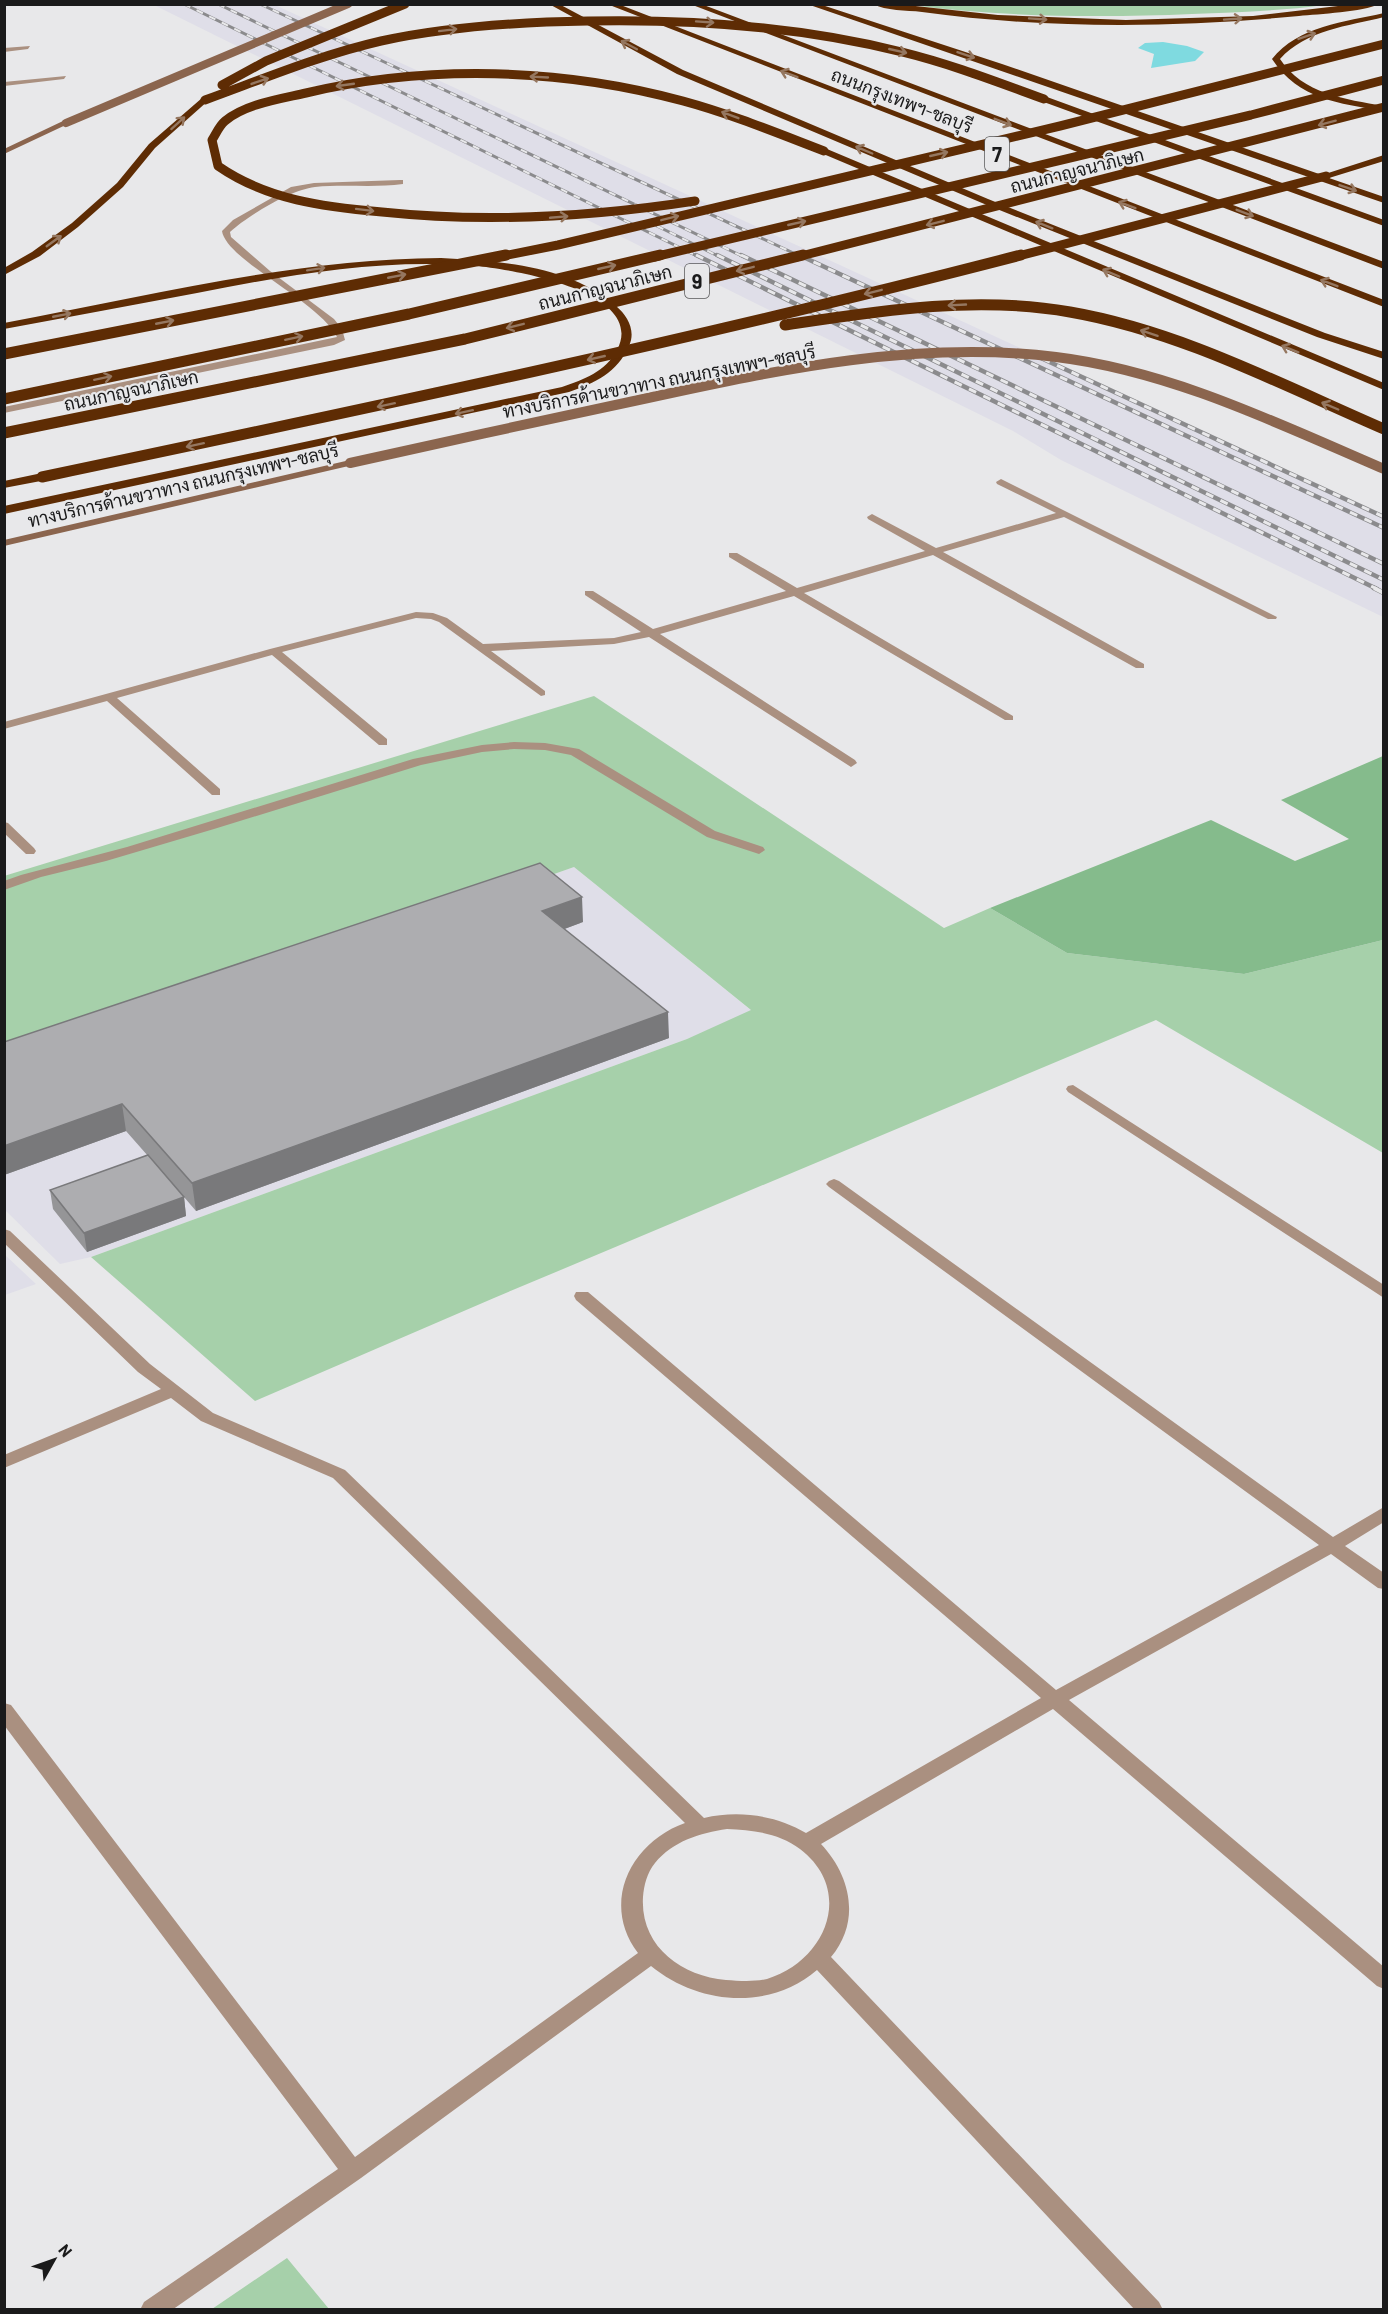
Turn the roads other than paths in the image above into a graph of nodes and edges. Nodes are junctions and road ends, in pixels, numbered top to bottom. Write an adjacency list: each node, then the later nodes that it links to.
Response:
1 (348, 4): 18 (main road, bridge)
2 (405, 4): 16 (highway, bridge)
3 (552, 4): 31 (highway, one-way to 3)
4 (610, 4): 27 (highway, ถนนกรุงเทพฯ-ชลบุรี / 7, one-way to 4)
5 (693, 4): 24 (highway, ถนนกรุงเทพฯ-ชลบุรี / 7, one-way to 24)
6 (810, 4): 22 (highway, one-way to 22)
7 (876, 4): 8 (highway, one-way to 8)
8 (1376, 4)
9 (1383, 15): 17 (highway, one-way to 9)
10 (1383, 44): 20 (highway, one-way to 10, bridge)
11 (28, 47): 12 (street)
12 (4, 50)
13 (64, 77): 15 (street)
14 (1383, 80): 33 (highway, ถนนกาญจนาภิเษก / 9, one-way to 14, bridge)
15 (4, 84)
16 (205, 100): 23 (highway, one-way to 23, bridge); 25 (highway, one-way to 16)
17 (1383, 108): 36 (highway, ถนนกาญจนาภิเษก / 9, one-way to 36, bridge)
18 (4, 152)
19 (1383, 160): 29 (highway, one-way to 29, bridge)
20 (841, 176): 30 (highway, one-way to 20, bridge); 32 (highway, one-way to 20, bridge)
21 (400, 182): 26 (street)
22 (1383, 200)
23 (1383, 223)
24 (1383, 266)
25 (4, 272)
26 (271, 276): 28 (highway, one-way to 26); 34 (street); 40 (highway, one-way to 40)
27 (1383, 304)
28 (4, 326)
29 (653, 345): 35 (highway, one-way to 29, bridge); 39 (highway, one-way to 39, bridge)
30 (4, 354)
31 (1383, 356)
32 (1383, 387)
33 (4, 399)
34 (4, 410)
35 (1383, 429)
36 (4, 433)
37 (1383, 469): 43 (main road, ทางบริการด้านขวาทาง ถนนกรุงเทพฯ-ชลบุรี, bridge)
38 (1001, 482): 41 (street)
39 (4, 485)
40 (4, 510)
41 (1065, 513): 44 (street); 48 (street)
42 (872, 518): 44 (street)
43 (4, 543)
44 (933, 551): 46 (street); 52 (street)
45 (733, 555): 46 (street)
46 (797, 591): 49 (street); 55 (street)
47 (589, 593): 49 (street)
48 (1272, 617)
49 (652, 633): 50 (street); 58 (street)
50 (480, 648): 51 (street); 53 (street)
51 (274, 651): 54 (street); 57 (street)
52 (1140, 666)
53 (541, 693)
54 (109, 697): 56 (street); 59 (street)
55 (1009, 718)
56 (4, 726)
57 (383, 742)
58 (851, 763)
59 (216, 792)
60 (4, 826): 62 (street)
61 (759, 850): 63 (street)
62 (30, 851)
63 (4, 885)
64 (1073, 1089): 67 (street)
65 (834, 1184): 72 (street)
66 (4, 1234): 69 (street)
67 (1383, 1293)
68 (582, 1296): 74 (street)
69 (172, 1391): 70 (street); 76 (street)
70 (4, 1462)
71 (1383, 1513): 72 (street)
72 (1333, 1545): 73 (street); 74 (street)
73 (1383, 1583)
74 (1055, 1700): 77 (street); 80 (street)
75 (4, 1710): 81 (street)
76 (699, 1825): 77 (street); 78 (street)
77 (806, 1843): 79 (street)
78 (651, 1955): 79 (street); 81 (street)
79 (819, 1958): 83 (street)
80 (1383, 1980)
81 (353, 2171): 82 (street)
82 (152, 2310)
83 (1151, 2310)

